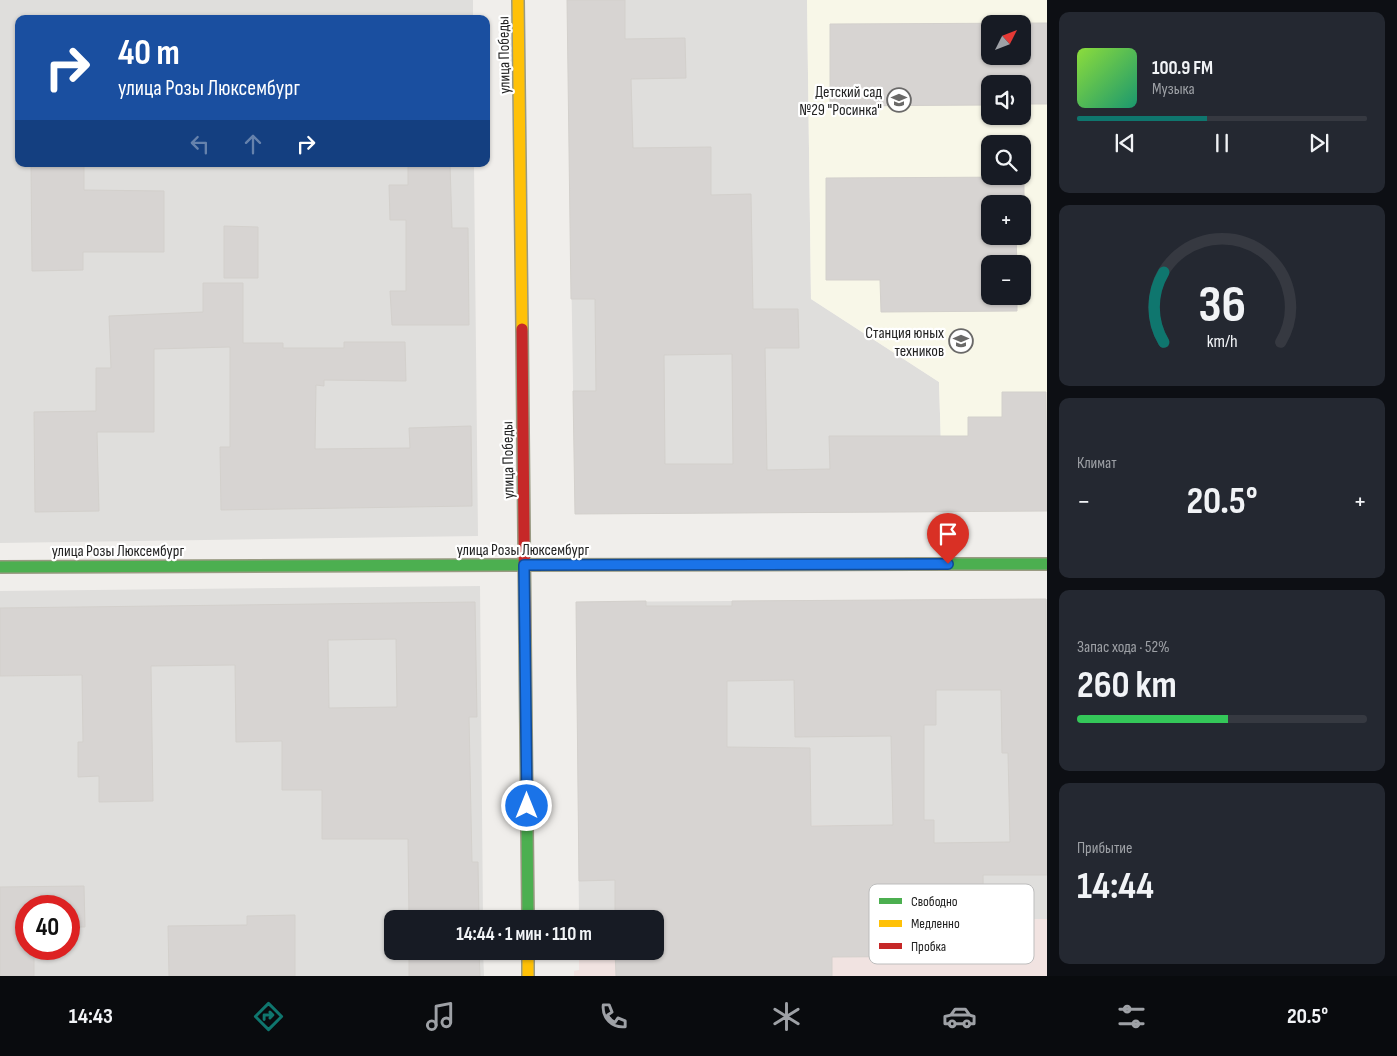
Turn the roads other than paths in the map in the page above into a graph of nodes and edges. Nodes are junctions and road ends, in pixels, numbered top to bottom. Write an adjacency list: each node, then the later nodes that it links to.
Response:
1 (518, 0): 3 (street, улица Победы)
2 (1047, 564): 3 (street, улица Розы Люксембург)
3 (524, 565): 4 (street, улица Розы Люксембург); 5 (street, улица Победы)
4 (0, 566)
5 (528, 910)
6 (528, 960): 7 (street)
7 (528, 976)

